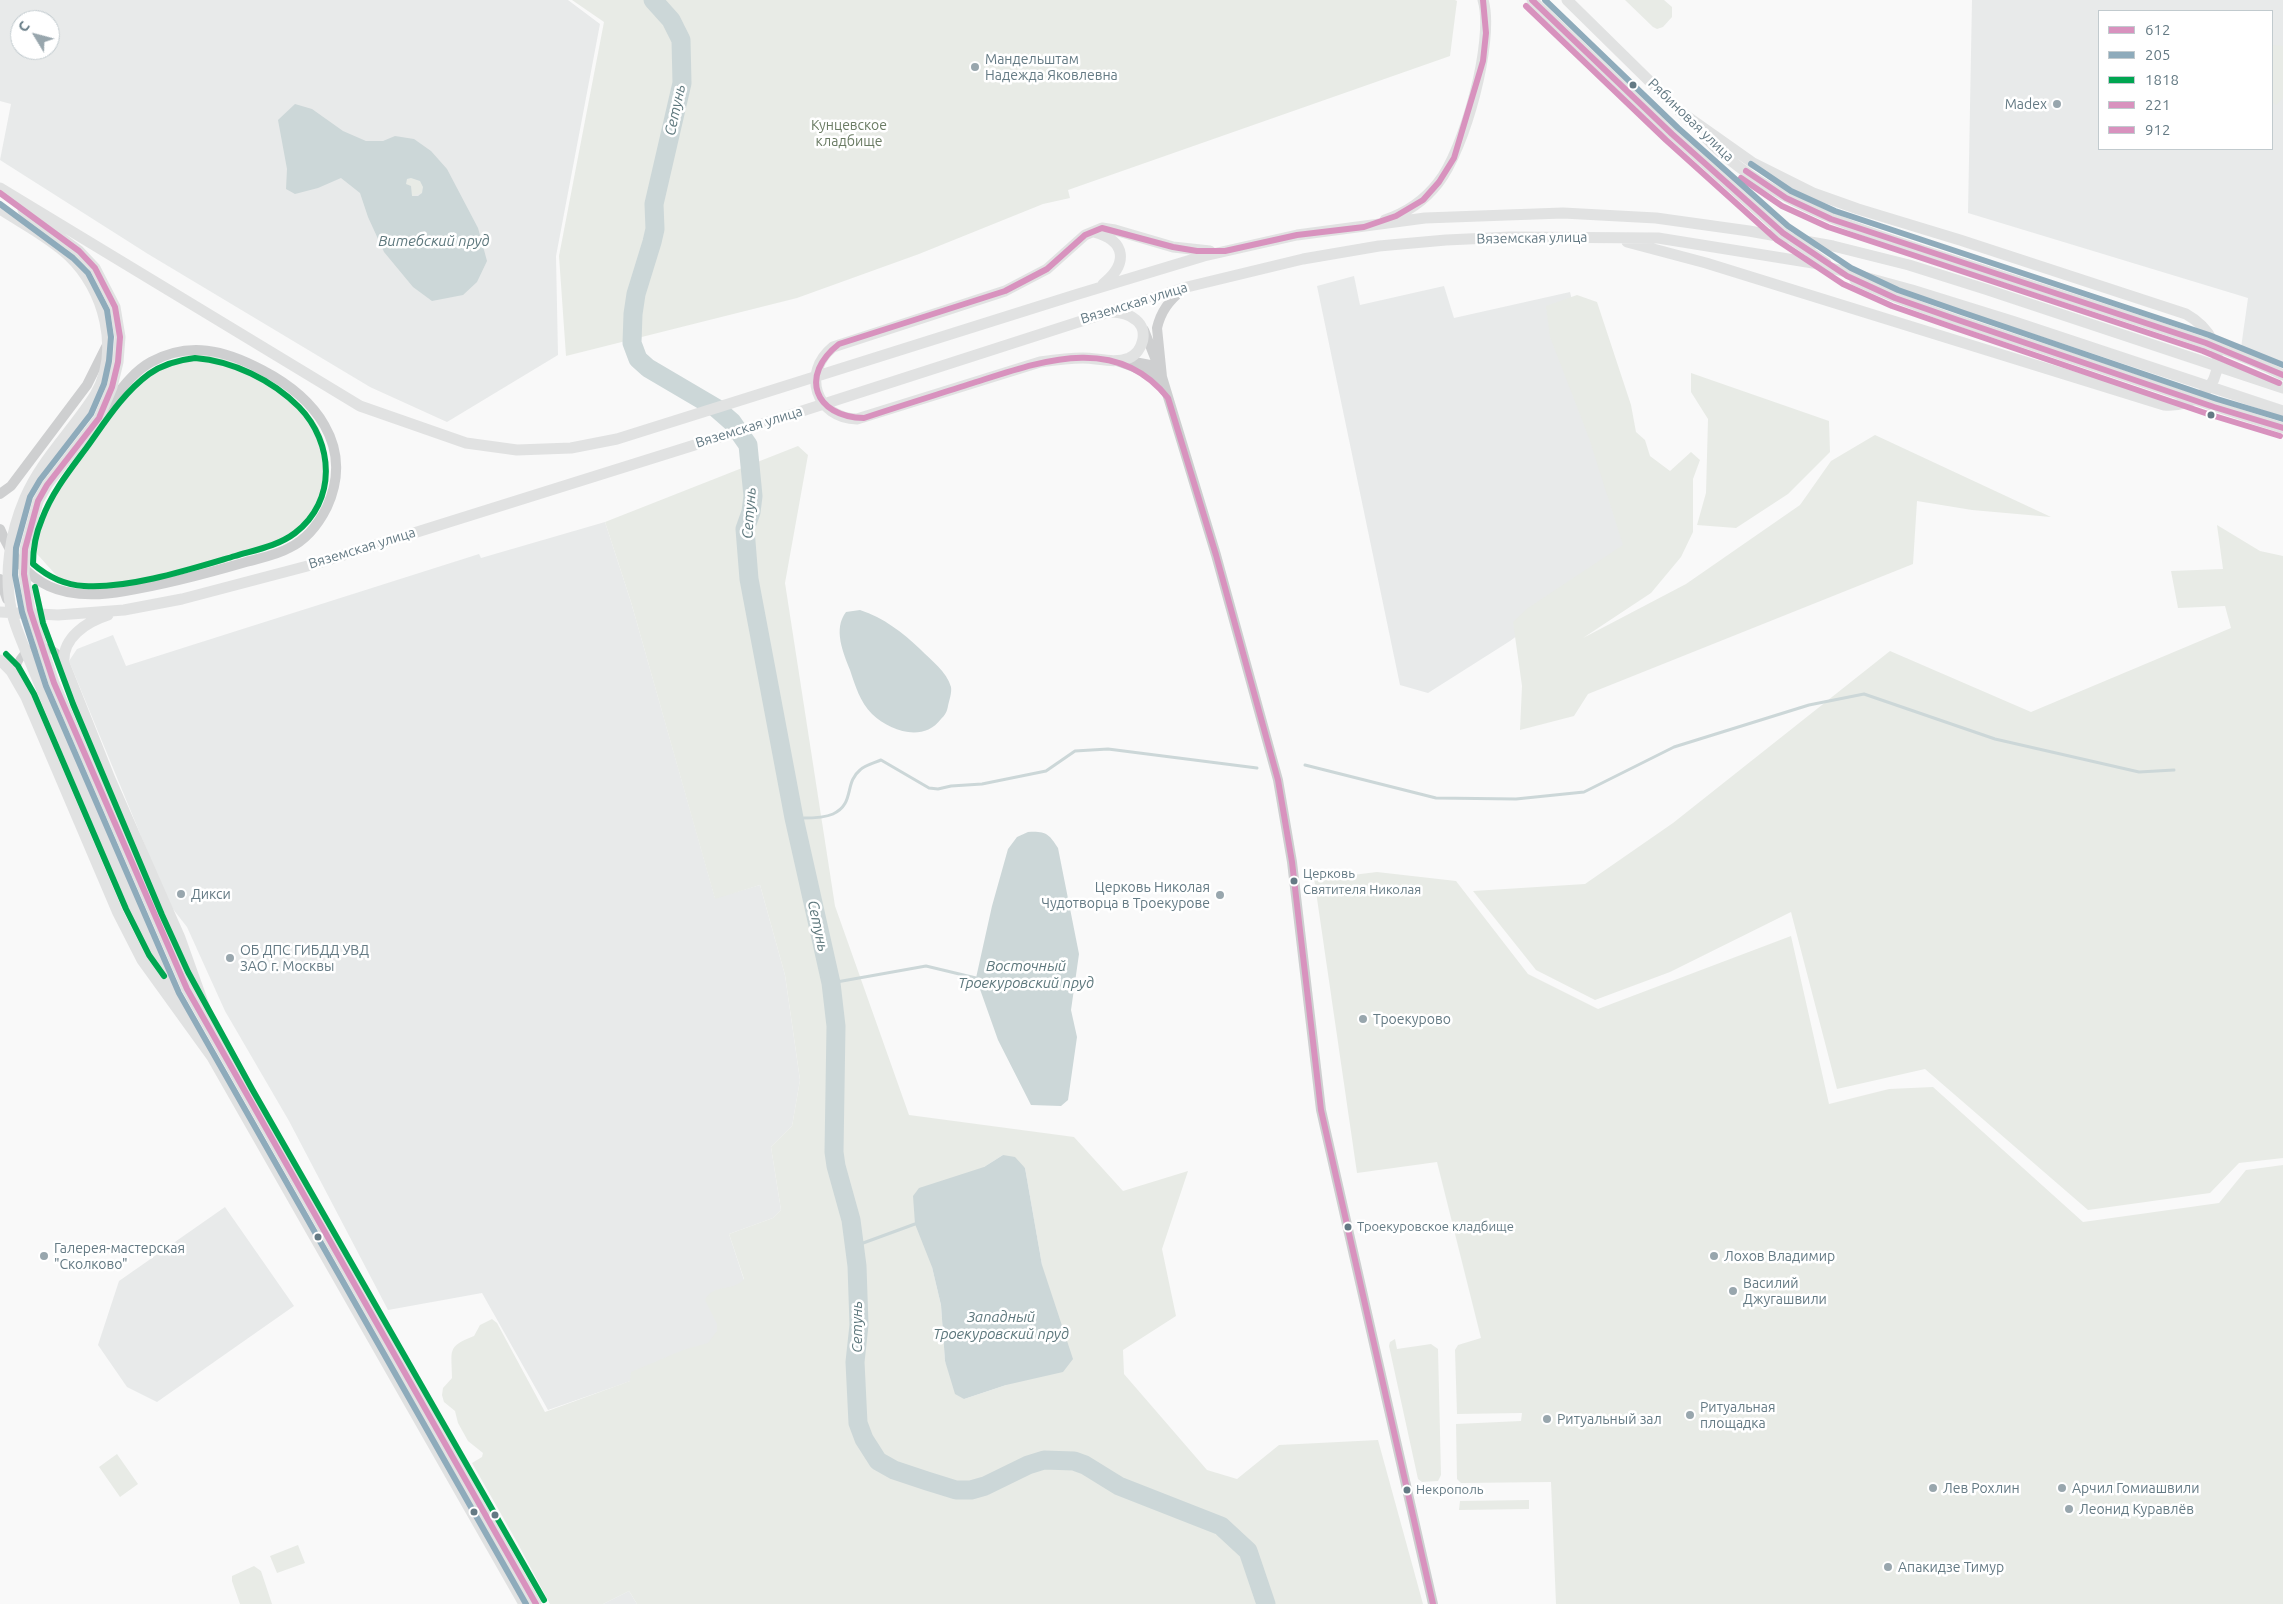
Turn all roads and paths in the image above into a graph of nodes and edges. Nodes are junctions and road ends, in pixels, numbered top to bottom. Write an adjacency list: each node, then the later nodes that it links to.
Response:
1 (1483, 0): 8 (main road)
2 (1532, 0): 27 (main road, Рябиновая улица)
3 (1567, 0): 4 (main road, Рябиновая улица)
4 (1685, 115): 10 (main road); 21 (main road, Рябиновая улица)
5 (0, 188): 13 (main road, Вяземская улица)
6 (0, 193): 26 (main road)
7 (0, 209): 18 (main road)
8 (1364, 228): 11 (main road, Вяземская улица); 23 (main road, Вяземская улица)
9 (1092, 231): 11 (main road); 13 (main road); 20 (main road)
10 (1604, 237): 12 (main road, Вяземская улица); 25 (main road, Вяземская улица)
11 (1225, 252): 13 (main road, Вяземская улица)
12 (1187, 287): 14 (main road, Вяземская улица); 15 (street)
13 (1096, 288)
14 (1104, 312): 16 (main road); 31 (main road, Вяземская улица)
15 (1159, 320): 17 (street); 22 (street)
16 (1141, 325): 17 (street); 19 (main road)
17 (1149, 341): 19 (street); 22 (street)
18 (108, 344): 28 (street); 32 (main road)
19 (1134, 355): 20 (main road)
20 (1120, 361): 22 (street); 24 (street)
21 (2283, 375)
22 (1162, 377): 24 (street)
23 (2283, 388)
24 (1168, 398): 40 (street)
25 (2283, 411)
26 (99, 418): 29 (street); 37 (main road)
27 (2283, 428)
28 (0, 494)
29 (0, 529)
30 (0, 578): 32 (street)
31 (124, 610): 32 (main road, Вяземская улица); 34 (main road)
32 (6, 612): 36 (main road)
33 (0, 660): 35 (main road)
34 (64, 663): 35 (street); 37 (main road)
35 (14, 676): 36 (main road)
36 (204, 1043): 38 (main road)
37 (227, 1062): 39 (main road)
38 (524, 1604)
39 (536, 1604)
40 (1433, 1604)

